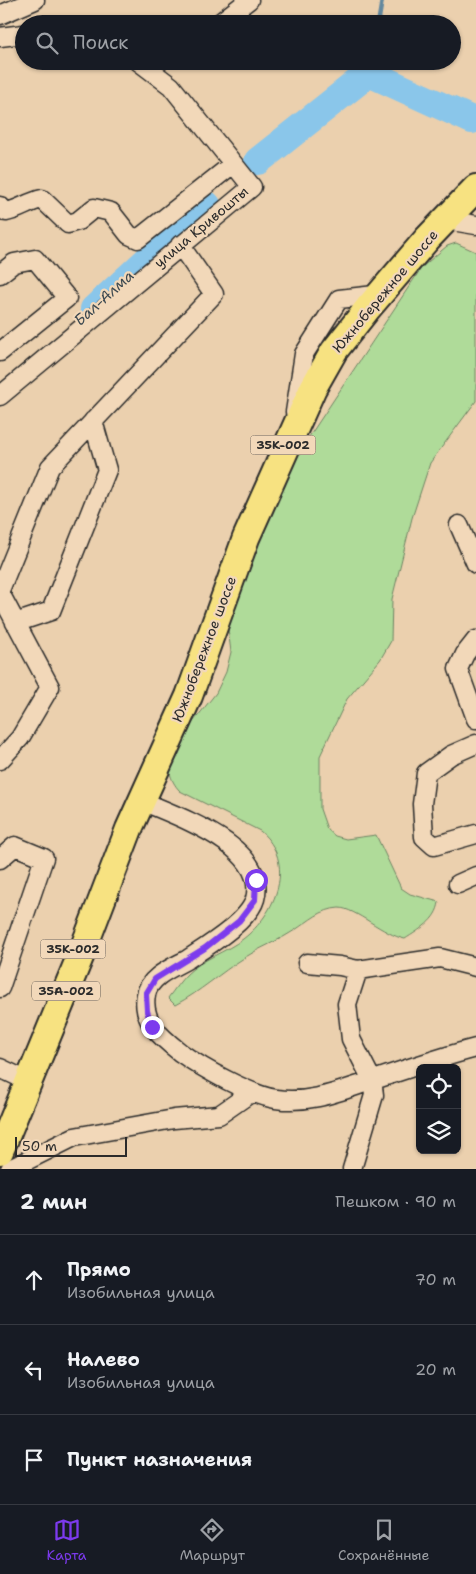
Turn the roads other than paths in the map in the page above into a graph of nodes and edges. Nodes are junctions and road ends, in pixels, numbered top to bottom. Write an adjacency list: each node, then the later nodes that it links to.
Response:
1 (35, 0): 3 (street)
2 (249, 0): 4 (street)
3 (0, 15)
4 (230, 15)
5 (15, 35): 6 (street)
6 (0, 37)
7 (150, 70): 8 (street, улица Кривошты)
8 (233, 164): 11 (street); 14 (street, улица Кривошты)
9 (476, 183): 26 (highway, Южнобережное шоссе / 35К-002)
10 (476, 188): 12 (highway, Южнобережное шоссе / 35К-002)
11 (0, 206)
12 (446, 220): 13 (street); 26 (highway, Южнобережное шоссе / 35К-002)
13 (476, 225)
14 (180, 245): 17 (street, улица Кривошты); 18 (street)
15 (0, 274): 16 (street)
16 (0, 352)
17 (0, 396)
18 (93, 421): 21 (street); 22 (street)
19 (459, 525): 20 (street)
20 (476, 564)
21 (0, 592): 22 (street)
22 (15, 623): 27 (street)
23 (476, 640): 24 (street)
24 (476, 719)
25 (476, 744): 30 (street)
26 (164, 745): 28 (highway, Южнобережное шоссе); 29 (highway, Южнобережное шоссе)
27 (0, 760)
28 (153, 806): 29 (highway, Южнобережное шоссе); 41 (street)
29 (128, 826): 39 (highway, Южнобережное шоссе / 35К-002); 43 (highway, Южнобережное шоссе / 35А-002)
30 (476, 834)
31 (0, 859): 37 (street)
32 (476, 876): 33 (street)
33 (458, 884)
34 (307, 963): 36 (street)
35 (476, 967): 36 (street)
36 (358, 970): 40 (street)
37 (0, 988)
38 (476, 1048): 40 (street)
39 (8, 1072): 42 (highway, Южнобережное шоссе / 35К-002)
40 (372, 1080): 41 (street); 45 (street)
41 (252, 1092): 44 (street)
42 (0, 1119)
43 (0, 1151)
44 (10, 1169)
45 (352, 1169)

